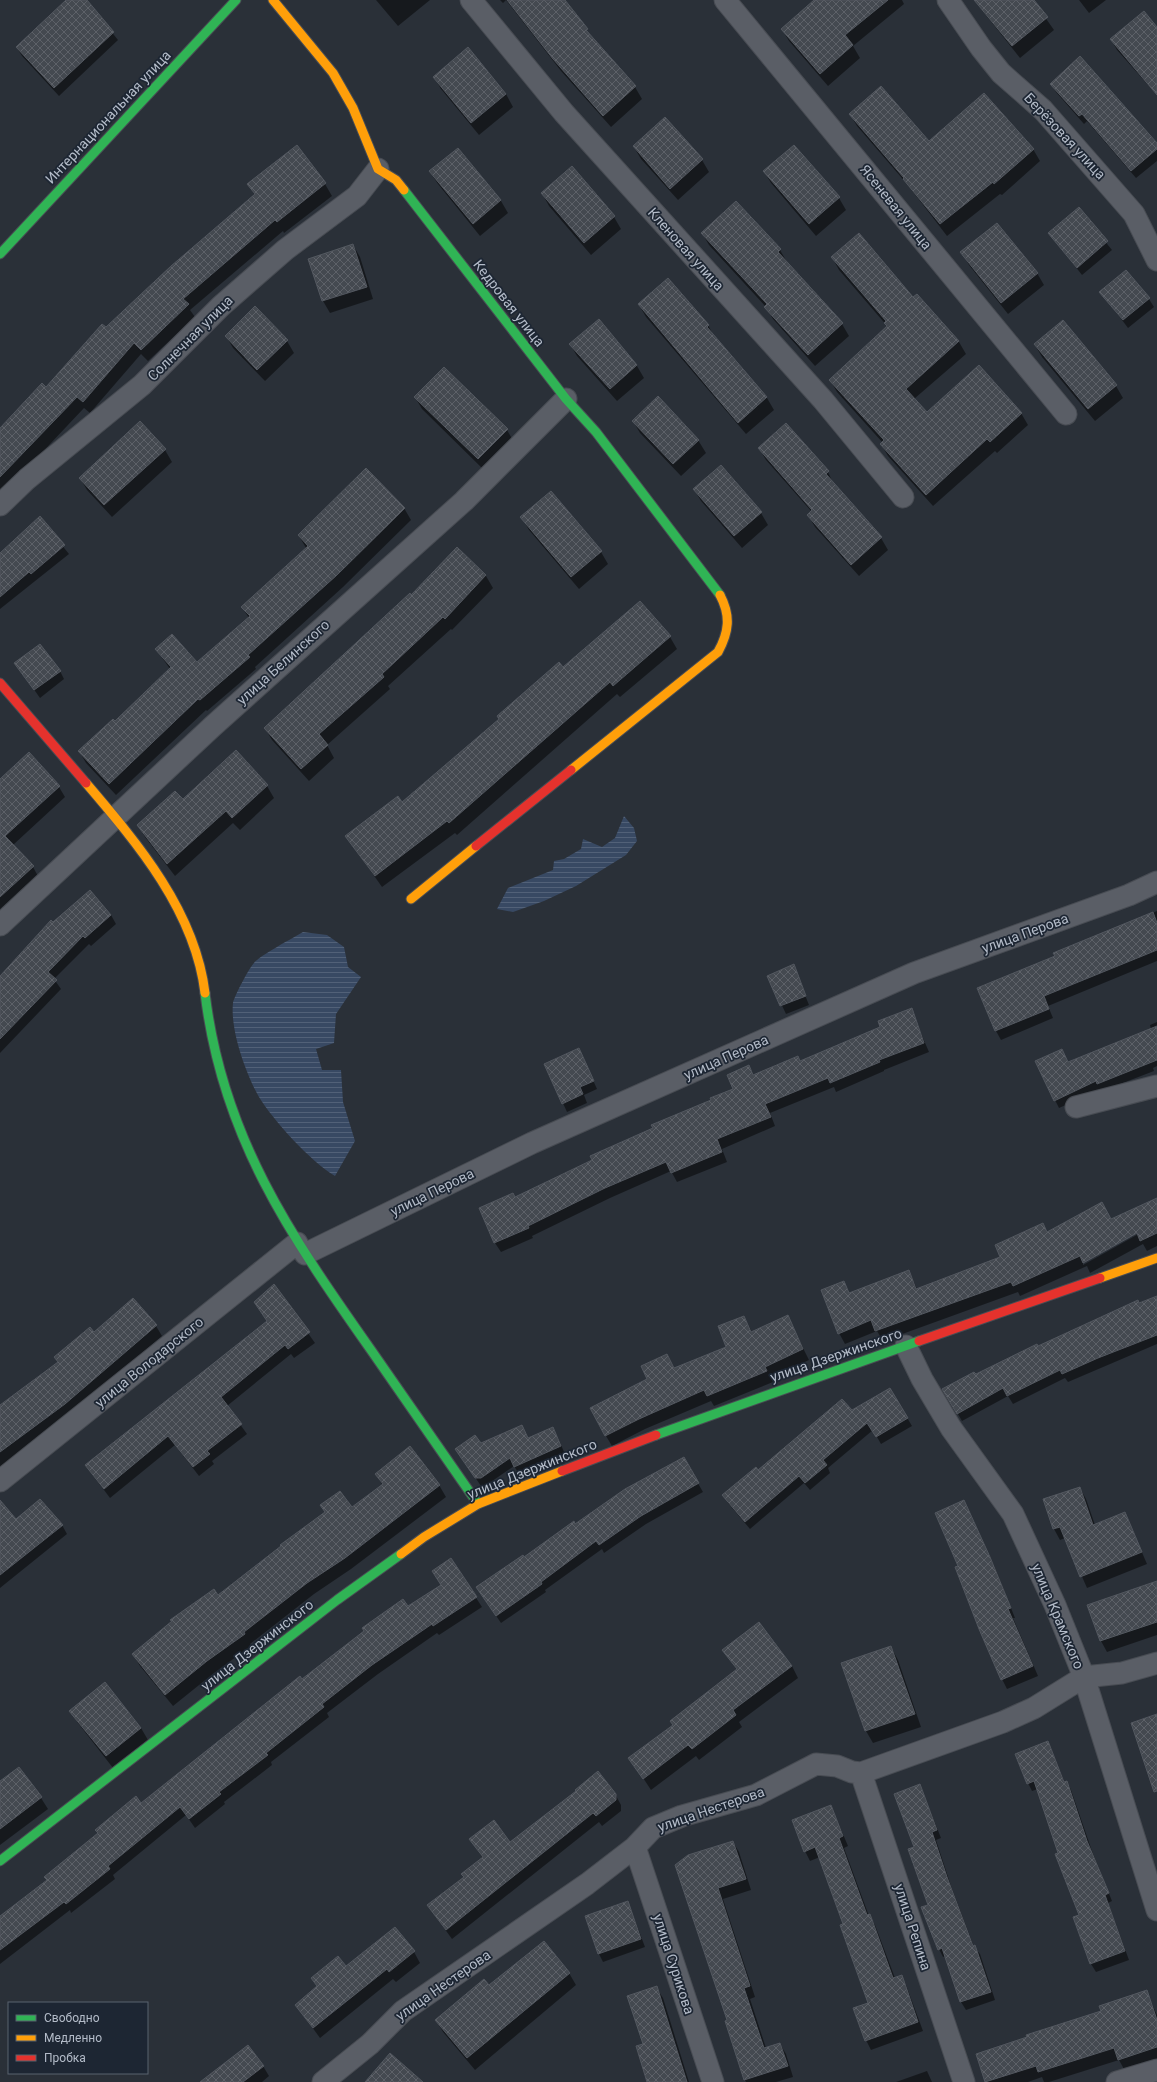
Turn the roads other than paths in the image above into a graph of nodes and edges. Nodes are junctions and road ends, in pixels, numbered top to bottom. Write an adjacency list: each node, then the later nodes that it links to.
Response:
1 (236, 0): 7 (street, Интернациональная улица)
2 (273, 0): 6 (street)
3 (471, 0): 11 (street, Кленовая улица)
4 (725, 0): 10 (street, Ясеневая улица)
5 (948, 0): 8 (street, Берёзовая улица)
6 (378, 169): 9 (street, Кедровая улица); 12 (street, Солнечная улица)
7 (0, 254)
8 (1157, 260)
9 (566, 399): 14 (street, улица Белинского); 16 (street, Кедровая улица)
10 (1066, 414)
11 (903, 497)
12 (0, 505)
13 (0, 683): 14 (street)
14 (114, 817): 17 (street, улица Белинского); 20 (street)
15 (1157, 882): 20 (street, улица Перова)
16 (411, 899)
17 (0, 925)
18 (1157, 1086): 19 (street)
19 (1076, 1108)
20 (301, 1248): 23 (street, улица Володарского); 24 (street)
21 (1157, 1258): 22 (street, улица Дзержинского)
22 (906, 1346): 24 (street, улица Дзержинского); 26 (street, улица Крамского)
23 (0, 1481)
24 (478, 1504): 29 (street, улица Дзержинского)
25 (1157, 1663): 26 (street)
26 (1084, 1677): 27 (street); 30 (street, улица Крамского)
27 (861, 1773): 28 (street, улица Нестерова); 34 (street, улица Репина)
28 (635, 1847): 32 (street, улица Нестерова); 33 (street, улица Сурикова)
29 (0, 1860)
30 (1157, 1910)
31 (1157, 2070): 35 (street)
32 (323, 2082)
33 (713, 2082)
34 (964, 2082)
35 (1117, 2082)

